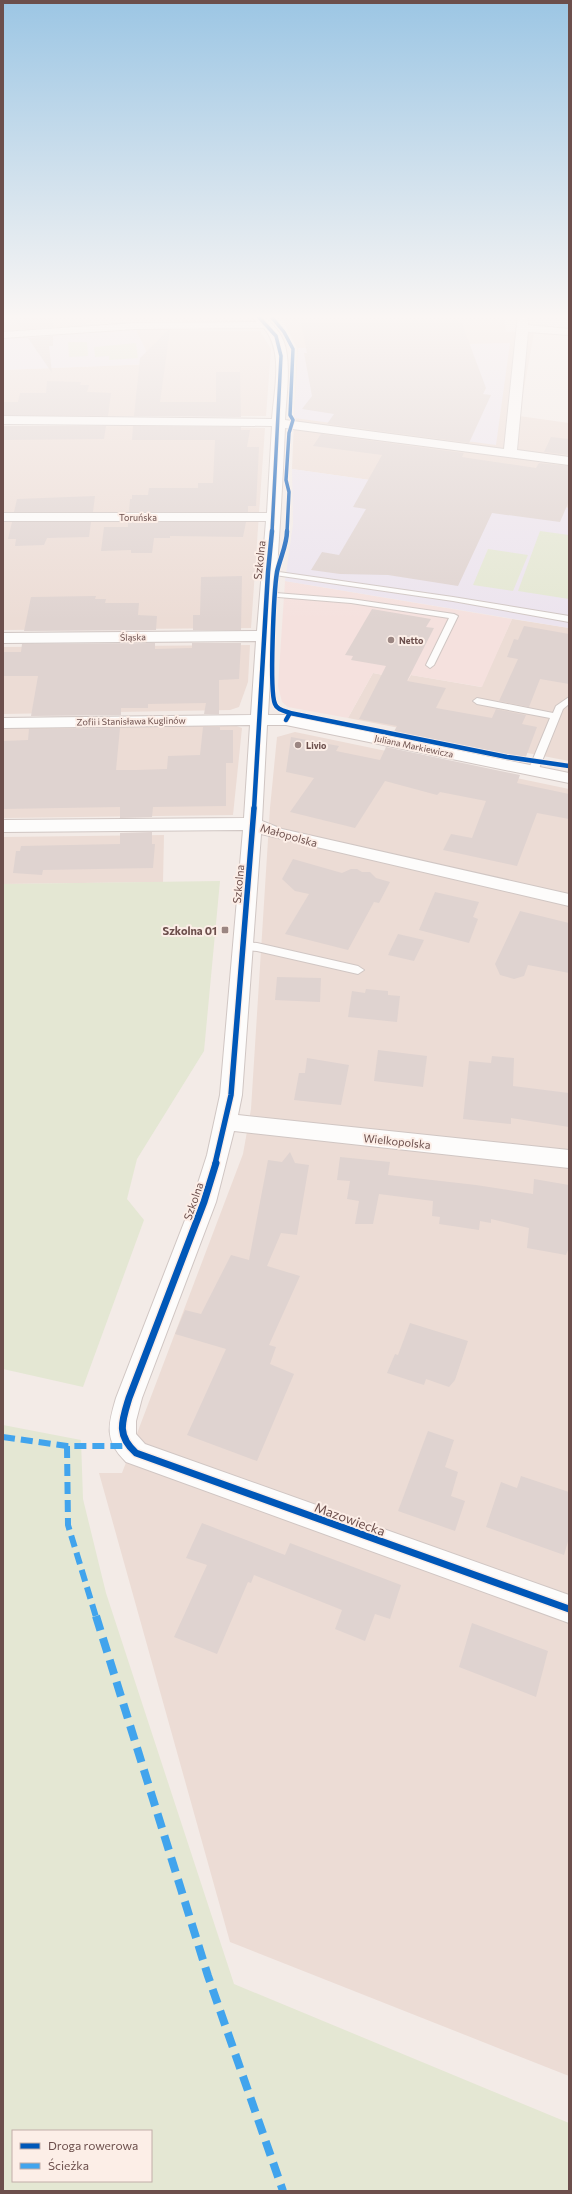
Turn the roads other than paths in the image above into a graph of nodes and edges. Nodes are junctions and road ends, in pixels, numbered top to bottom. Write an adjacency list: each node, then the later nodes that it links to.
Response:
1 (277, 416): 4 (street, Szkolna)
2 (514, 416): 5 (street)
3 (3, 420): 4 (street)
4 (277, 423): 5 (street); 8 (street, Szkolna)
5 (510, 453): 6 (street)
6 (569, 461)
7 (3, 517): 8 (street, Toruńska)
8 (274, 517): 9 (street, Szkolna)
9 (268, 572): 10 (street, Szkolna); 11 (lane)
10 (266, 594): 12 (street, Szkolna); 14 (lane)
11 (569, 619)
12 (264, 636): 13 (street, Śląska); 18 (street, Szkolna)
13 (3, 638)
14 (430, 665)
15 (569, 700): 17 (lane)
16 (477, 701): 17 (lane)
17 (556, 716): 20 (lane)
18 (259, 719): 19 (street, Zofii i Stanisława Kuglinów); 20 (street, Juliana Markiewicza); 22 (street, Szkolna)
19 (3, 722)
20 (533, 771): 21 (street, Juliana Markiewicza)
21 (569, 778)
22 (253, 824): 23 (street, Małopolska); 24 (street, Małopolska); 25 (street, Szkolna)
23 (3, 826)
24 (569, 900)
25 (243, 946): 26 (lane); 27 (street, Szkolna)
26 (358, 970)
27 (226, 1122): 28 (street, Wielkopolska); 29 (street, Szkolna)
28 (569, 1159)
29 (126, 1446): 30 (street, Mazowiecka)
30 (569, 1609)

